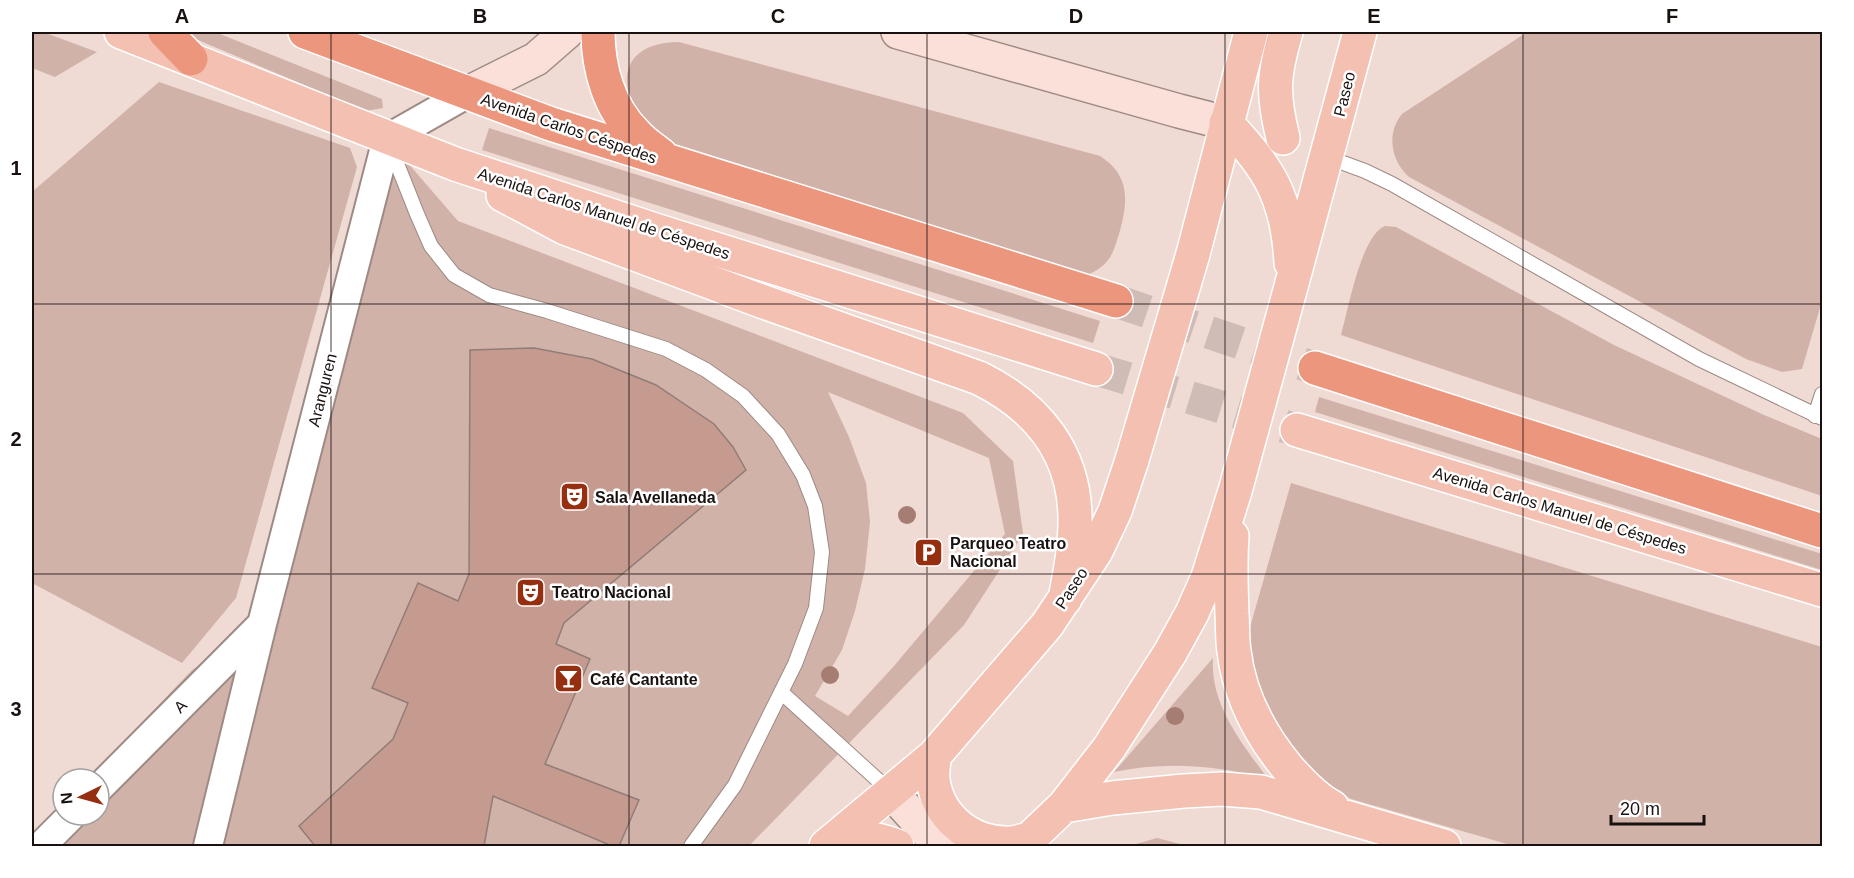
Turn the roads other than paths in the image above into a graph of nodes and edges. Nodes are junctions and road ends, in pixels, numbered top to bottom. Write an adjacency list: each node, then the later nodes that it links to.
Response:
1 (121, 32): 10 (main road, Avenida Carlos Manuel de Céspedes)
2 (165, 32): 10 (highway)
3 (305, 32): 11 (highway)
4 (567, 32): 11 (street)
5 (597, 32): 16 (highway)
6 (898, 32): 12 (street)
7 (1251, 32): 12 (main road)
8 (1286, 32): 13 (main road)
9 (1360, 32): 15 (main road, Paseo)
10 (191, 59): 14 (main road, Avenida Carlos Manuel de Céspedes)
11 (468, 93): 14 (street); 16 (highway, Avenida Carlos Céspedes)
12 (1226, 123): 13 (main road); 18 (main road); 28 (main road, Paseo, bridge)
13 (1283, 138): 15 (main road)
14 (387, 139): 17 (main road, Avenida Carlos Manuel de Céspedes); 29 (street, Aranguren); 30 (lane)
15 (1327, 157): 18 (main road, Paseo); 23 (lane)
16 (669, 163): 19 (highway)
17 (456, 164): 21 (main road, Avenida Carlos Manuel de Céspedes); 28 (main road)
18 (1292, 283): 25 (main road, bridge)
19 (1116, 301)
20 (1315, 368): 26 (highway)
21 (1096, 369)
22 (1822, 394): 23 (lane)
23 (1819, 417)
24 (1297, 430): 27 (main road, Avenida Carlos Manuel de Céspedes)
25 (1235, 491): 34 (main road); 35 (main road)
26 (1822, 531)
27 (1822, 590)
28 (1065, 599): 31 (main road, Paseo)
29 (262, 624): 32 (street, A); 40 (street, Aranguren)
30 (781, 692): 33 (lane); 41 (lane)
31 (934, 756): 33 (main road, Paseo); 37 (main road)
32 (111, 776)
33 (891, 792): 38 (main road, Paseo); 43 (street)
34 (1064, 806): 35 (main road); 37 (main road)
35 (1361, 821): 44 (main road)
36 (60, 827): 39 (street)
37 (1025, 843)
38 (827, 845): 42 (main road)
39 (40, 846)
40 (208, 846)
41 (691, 846)
42 (897, 846)
43 (940, 846)
44 (1444, 846)

